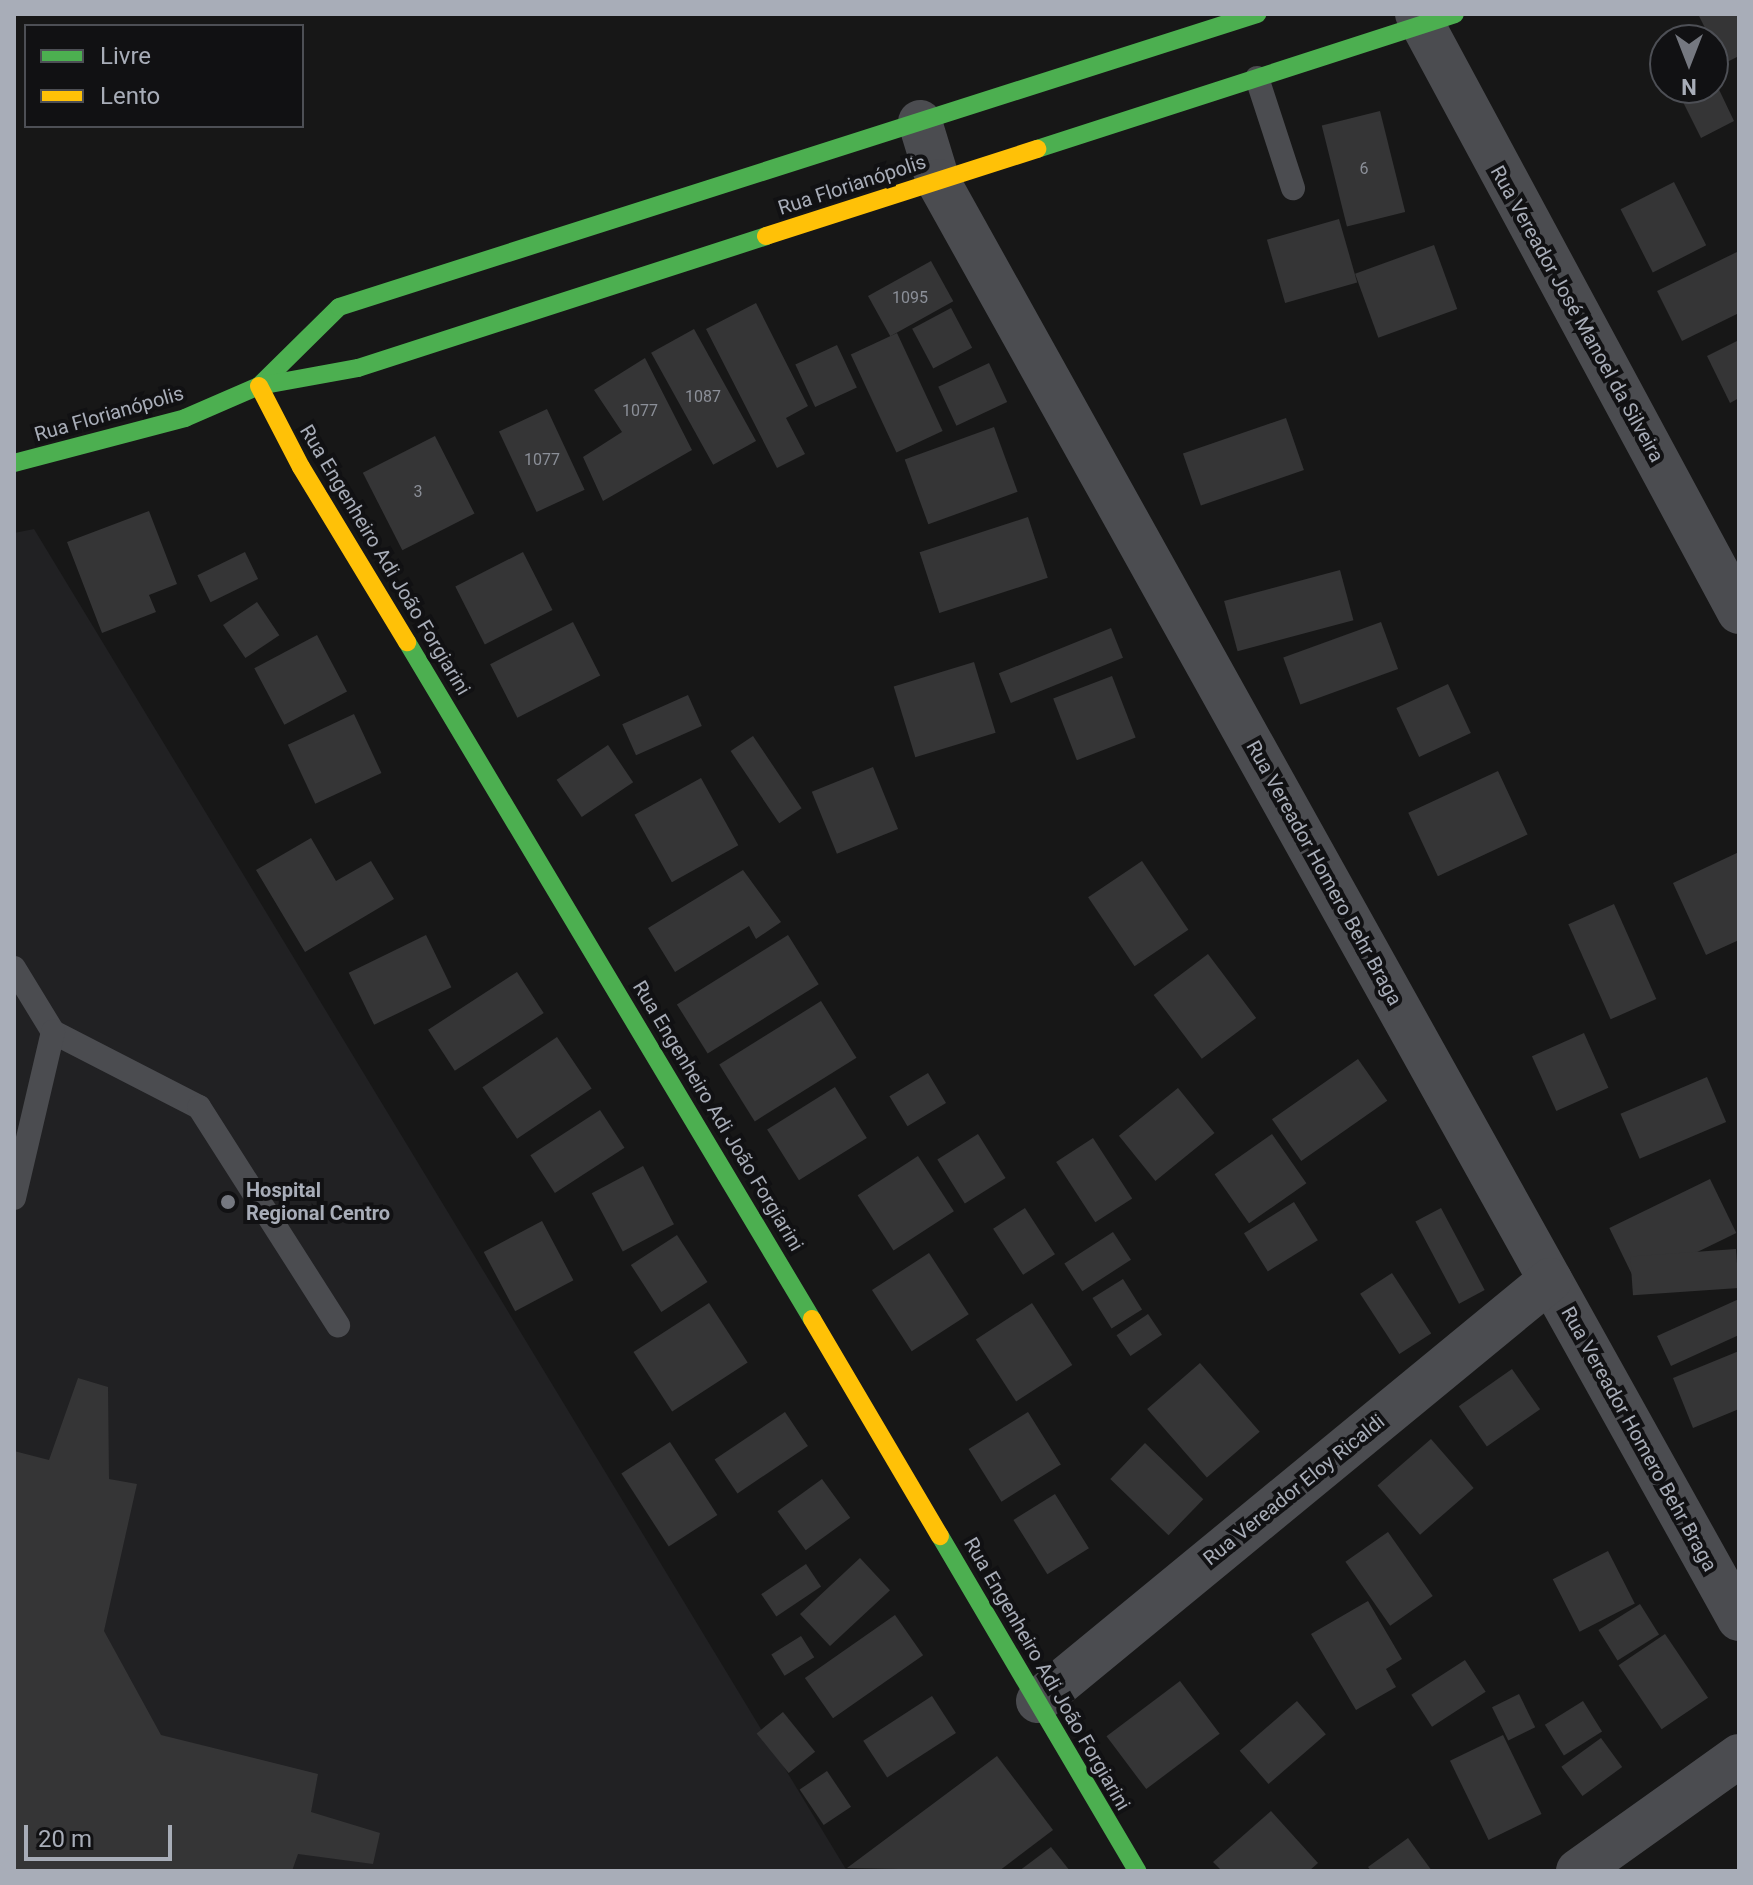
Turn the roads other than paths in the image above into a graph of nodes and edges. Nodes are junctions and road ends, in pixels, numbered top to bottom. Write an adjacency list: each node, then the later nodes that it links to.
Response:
1 (1257, 14): 4 (street, Rua Florianópolis)
2 (1431, 18): 3 (street, Rua Florianópolis); 9 (street, Rua Vereador José Manoel da Silveira)
3 (1257, 78): 5 (street, Rua Florianópolis); 6 (lane)
4 (920, 122): 5 (street, Rua Vereador Homero Behr Braga); 7 (street, Rua Florianópolis)
5 (938, 181): 7 (street, Rua Florianópolis); 13 (street, Rua Vereador Homero Behr Braga)
6 (1293, 188)
7 (259, 386): 8 (street, Rua Florianópolis); 16 (street, Rua Engenheiro Adi João Forgiarini)
8 (14, 463)
9 (1739, 612)
10 (14, 968): 11 (lane)
11 (53, 1032): 12 (lane); 14 (lane)
12 (14, 1198)
13 (1550, 1280): 15 (street, Rua Vereador Homero Behr Braga); 16 (street, Rua Vereador Eloy Ricaldi)
14 (338, 1325)
15 (1739, 1619)
16 (1038, 1701): 18 (street, Rua Engenheiro Adi João Forgiarini)
17 (1739, 1756): 19 (street)
18 (1137, 1871)
19 (1578, 1871)

